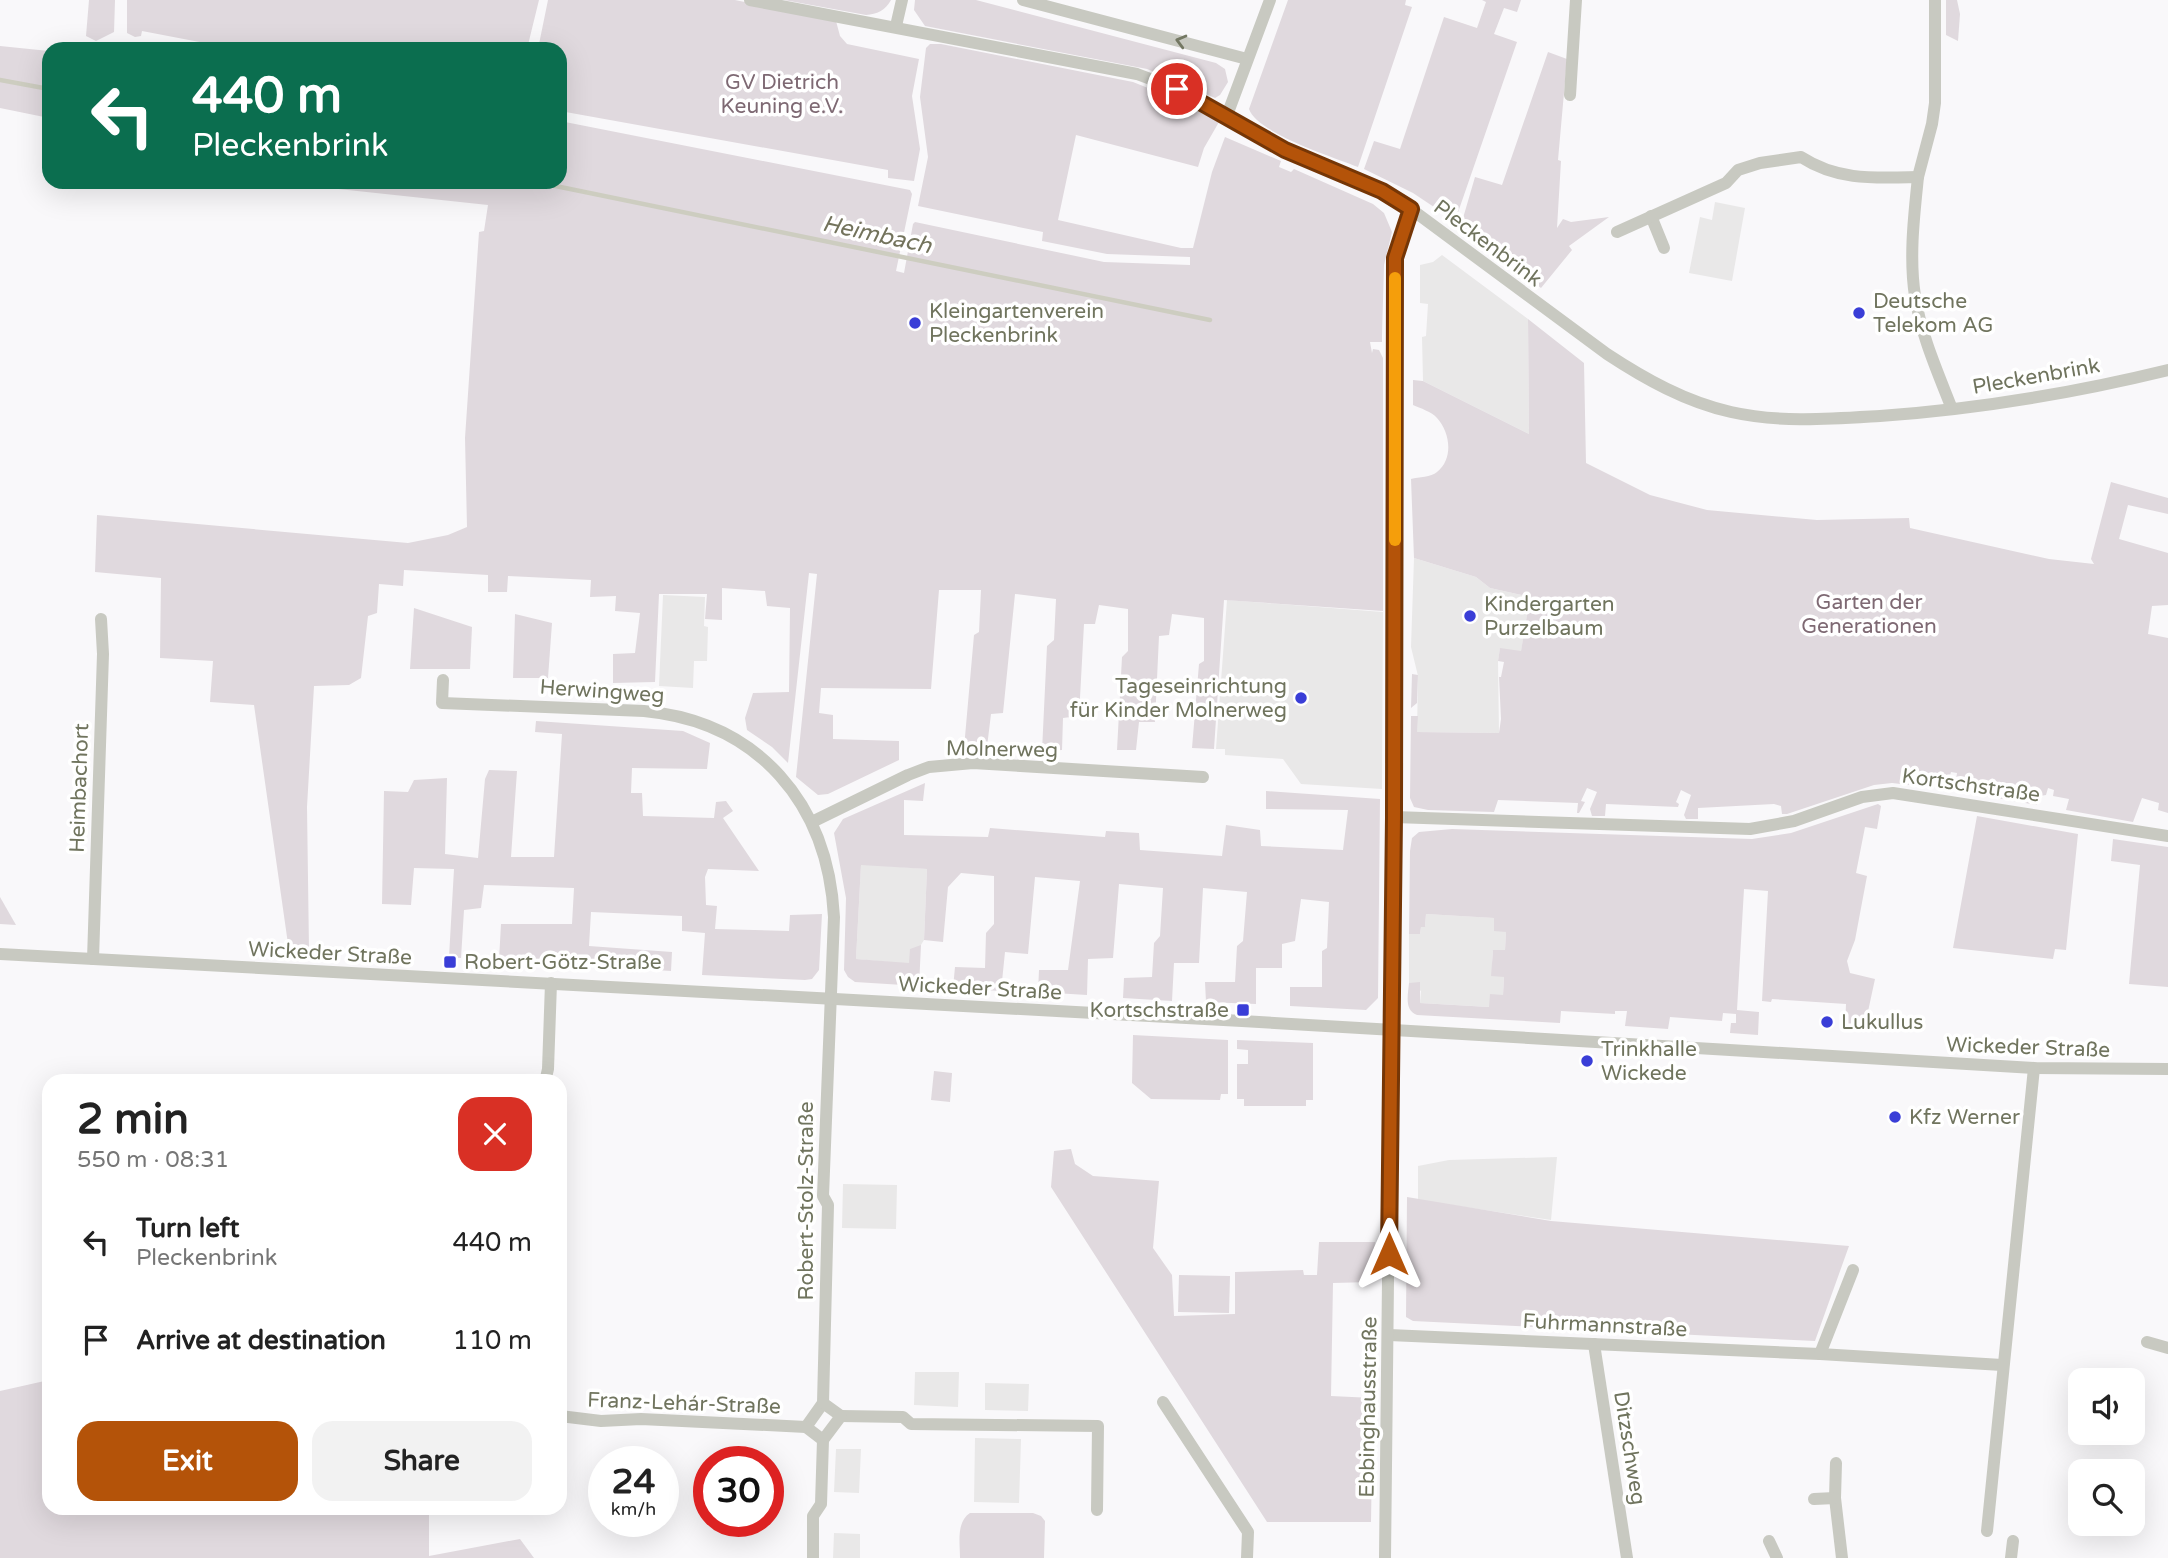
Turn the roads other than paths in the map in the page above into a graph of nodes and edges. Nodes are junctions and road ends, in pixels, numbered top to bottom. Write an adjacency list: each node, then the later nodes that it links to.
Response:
1 (750, 0): 7 (street, Pleckenbrink)
2 (901, 0): 7 (street)
3 (1023, 0): 8 (street, one-way to 3)
4 (1270, 0): 8 (street)
5 (1935, 0): 11 (street)
6 (1573, 1): 9 (street)
7 (896, 26): 10 (street, Pleckenbrink)
8 (1247, 58): 10 (street)
9 (1570, 94)
10 (1226, 118): 12 (street, Pleckenbrink)
11 (1918, 177): 13 (street); 17 (street)
12 (1411, 209): 17 (street, Pleckenbrink); 21 (street, Ebbinghausstraße)
13 (1651, 216): 14 (street); 15 (street)
14 (1617, 232)
15 (1664, 248)
16 (2168, 370): 17 (street, Pleckenbrink)
17 (1952, 410)
18 (101, 619): 25 (street, Heimbachort)
19 (443, 680): 22 (street, Herwingweg)
20 (1203, 777): 22 (street, Molnerweg)
21 (1394, 817): 23 (street, Kortschstraße); 28 (street, Ebbinghausstraße)
22 (812, 822): 27 (street, Herwingweg)
23 (2168, 836)
24 (0, 954): 25 (street, Wickeder Straße)
25 (93, 959): 26 (street, Wickeder Straße)
26 (551, 983): 27 (street, Wickeder Straße); 31 (street)
27 (830, 999): 28 (street, Wickeder Straße); 40 (street, Robert-Stolz-Straße)
28 (1390, 1030): 29 (street, Wickeder Straße); 33 (street, Ebbinghausstraße)
29 (2034, 1068): 30 (street, Wickeder Straße); 38 (street)
30 (2168, 1069)
31 (547, 1074)
32 (1853, 1270): 37 (street)
33 (1389, 1335): 35 (street, Fuhrmannstraße); 54 (street, Ebbinghausstraße)
34 (2147, 1342): 36 (street)
35 (1594, 1344): 37 (street, Fuhrmannstraße); 55 (street, Ditzschweg)
36 (2168, 1348)
37 (1820, 1354): 38 (street, Fuhrmannstraße)
38 (2003, 1365): 49 (street)
39 (1163, 1402): 53 (street)
40 (823, 1403): 41 (street); 43 (street)
41 (841, 1416): 44 (street); 48 (street)
42 (567, 1417): 43 (street, Franz-Lehár-Straße)
43 (806, 1427): 44 (street)
44 (823, 1440): 52 (street)
45 (1836, 1463): 46 (street)
46 (1835, 1498): 47 (street); 57 (street)
47 (1814, 1499)
48 (1097, 1510)
49 (1987, 1531)
50 (1769, 1541): 56 (street)
51 (2013, 1541): 58 (street)
52 (813, 1558)
53 (1247, 1558)
54 (1385, 1558)
55 (1627, 1558)
56 (1777, 1558)
57 (1842, 1558)
58 (2011, 1558)

